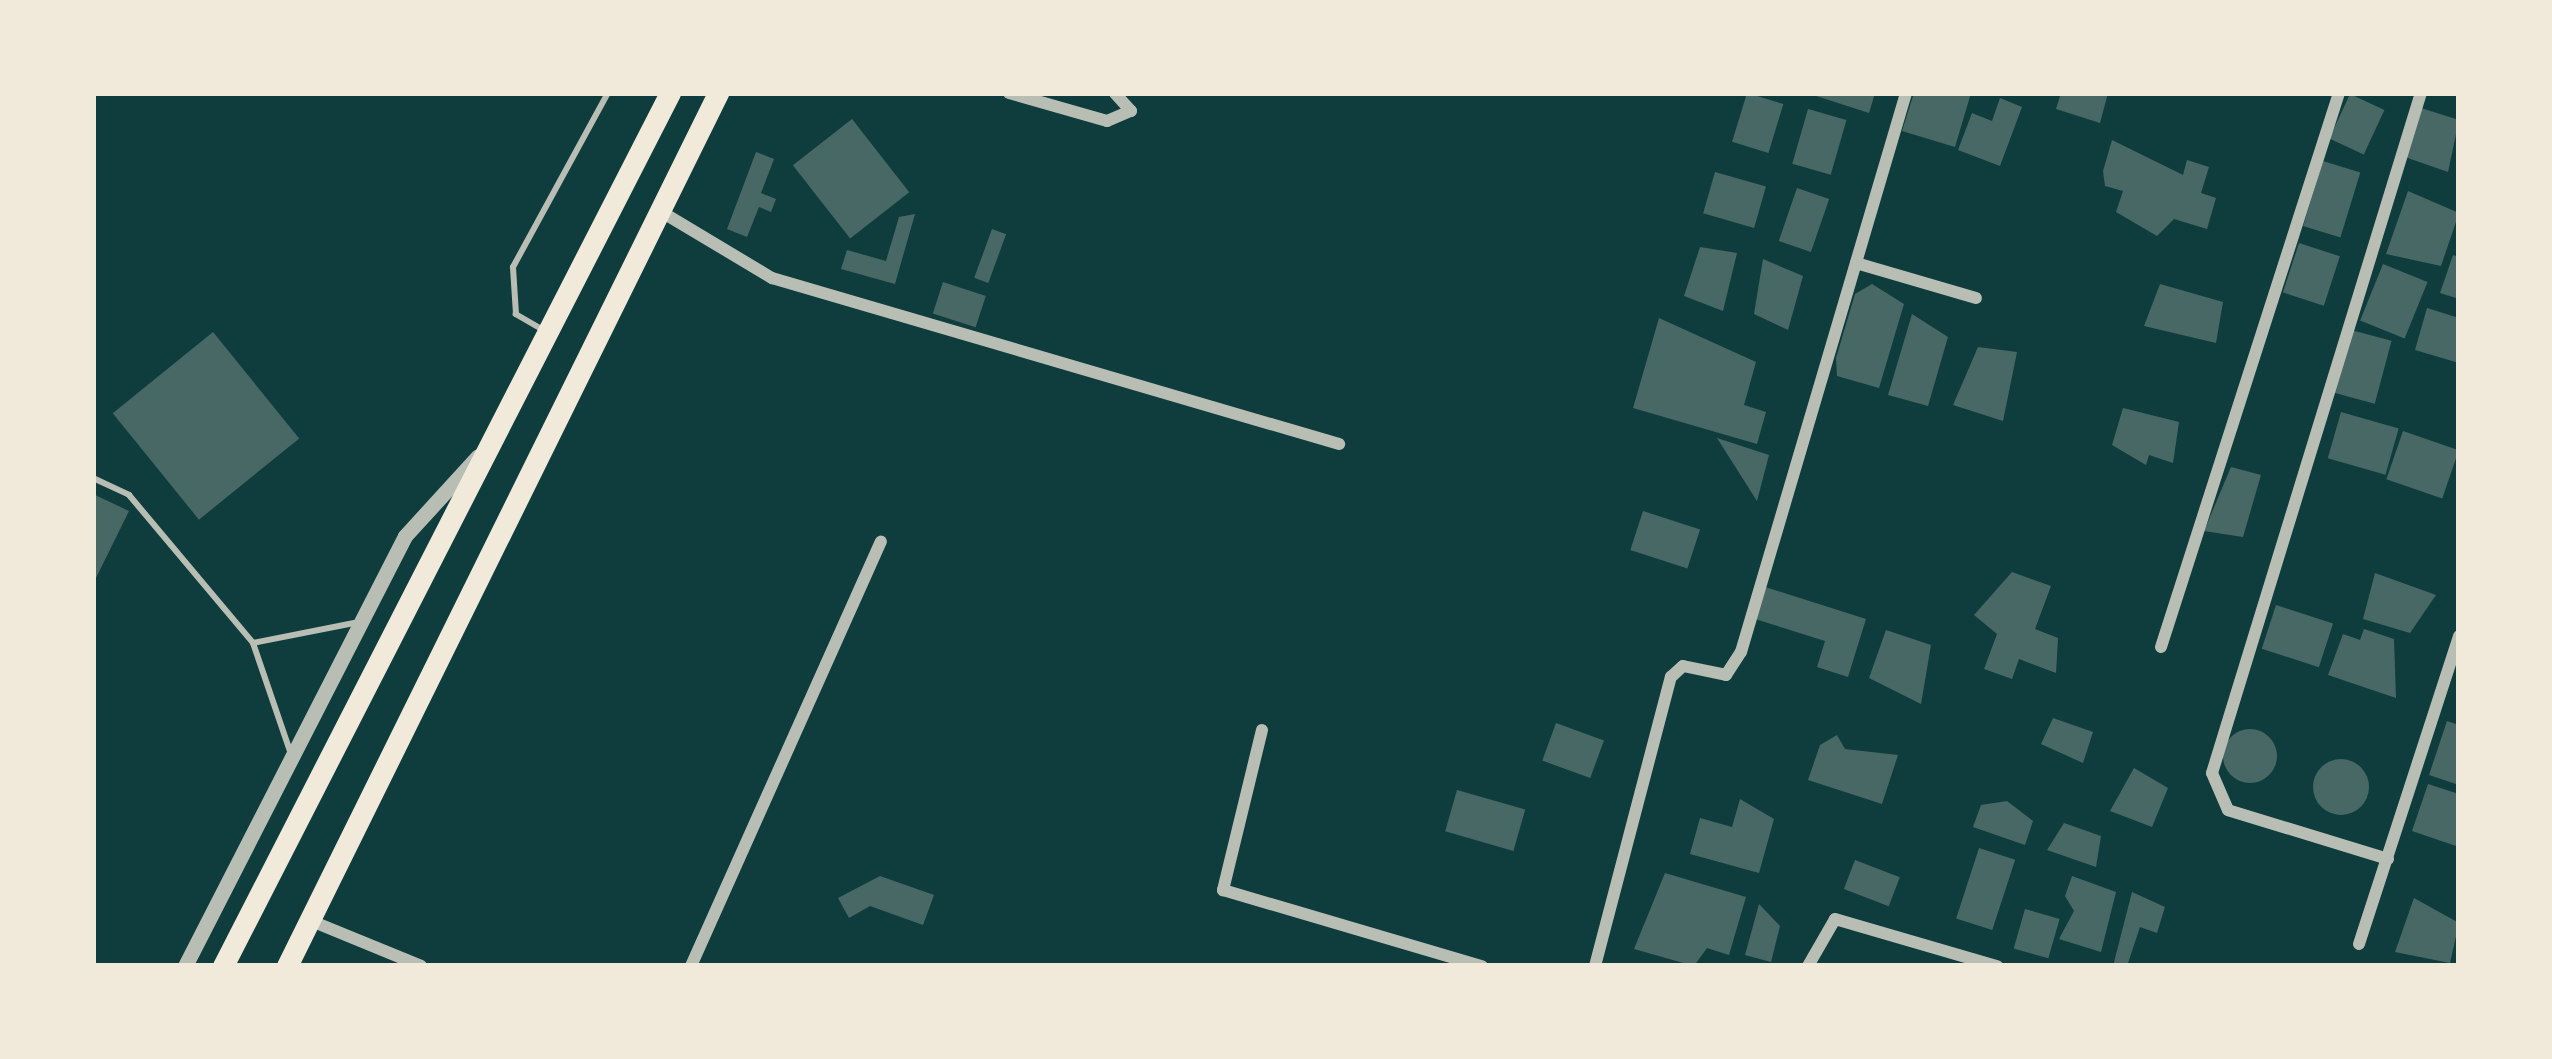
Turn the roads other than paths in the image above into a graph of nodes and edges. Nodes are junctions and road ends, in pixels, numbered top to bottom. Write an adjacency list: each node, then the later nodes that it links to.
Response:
1 (608, 93): 12 (lane)
2 (670, 93): 12 (highway)
3 (718, 93): 9 (highway)
4 (1009, 93): 5 (street)
5 (1115, 93)
6 (1906, 93): 10 (street)
7 (2339, 93): 20 (street)
8 (2421, 93): 23 (street)
9 (660, 211): 14 (street); 24 (highway)
10 (1856, 263): 11 (street); 32 (street)
11 (1976, 298)
12 (549, 332): 13 (highway)
13 (494, 442): 17 (street); 27 (highway)
14 (1339, 444)
15 (93, 478): 19 (lane)
16 (881, 542): 30 (street)
17 (356, 622): 19 (lane); 22 (street)
18 (2459, 636): 23 (street)
19 (253, 643): 22 (lane)
20 (2162, 647)
21 (1262, 730): 31 (street)
22 (291, 755): 26 (street)
23 (2388, 859): 25 (street)
24 (308, 920): 28 (highway); 29 (street)
25 (2360, 944)
26 (185, 966)
27 (224, 966)
28 (287, 966)
29 (421, 966)
30 (691, 966)
31 (1482, 966)
32 (1595, 966)
33 (1808, 966): 34 (street)
34 (1997, 966)

